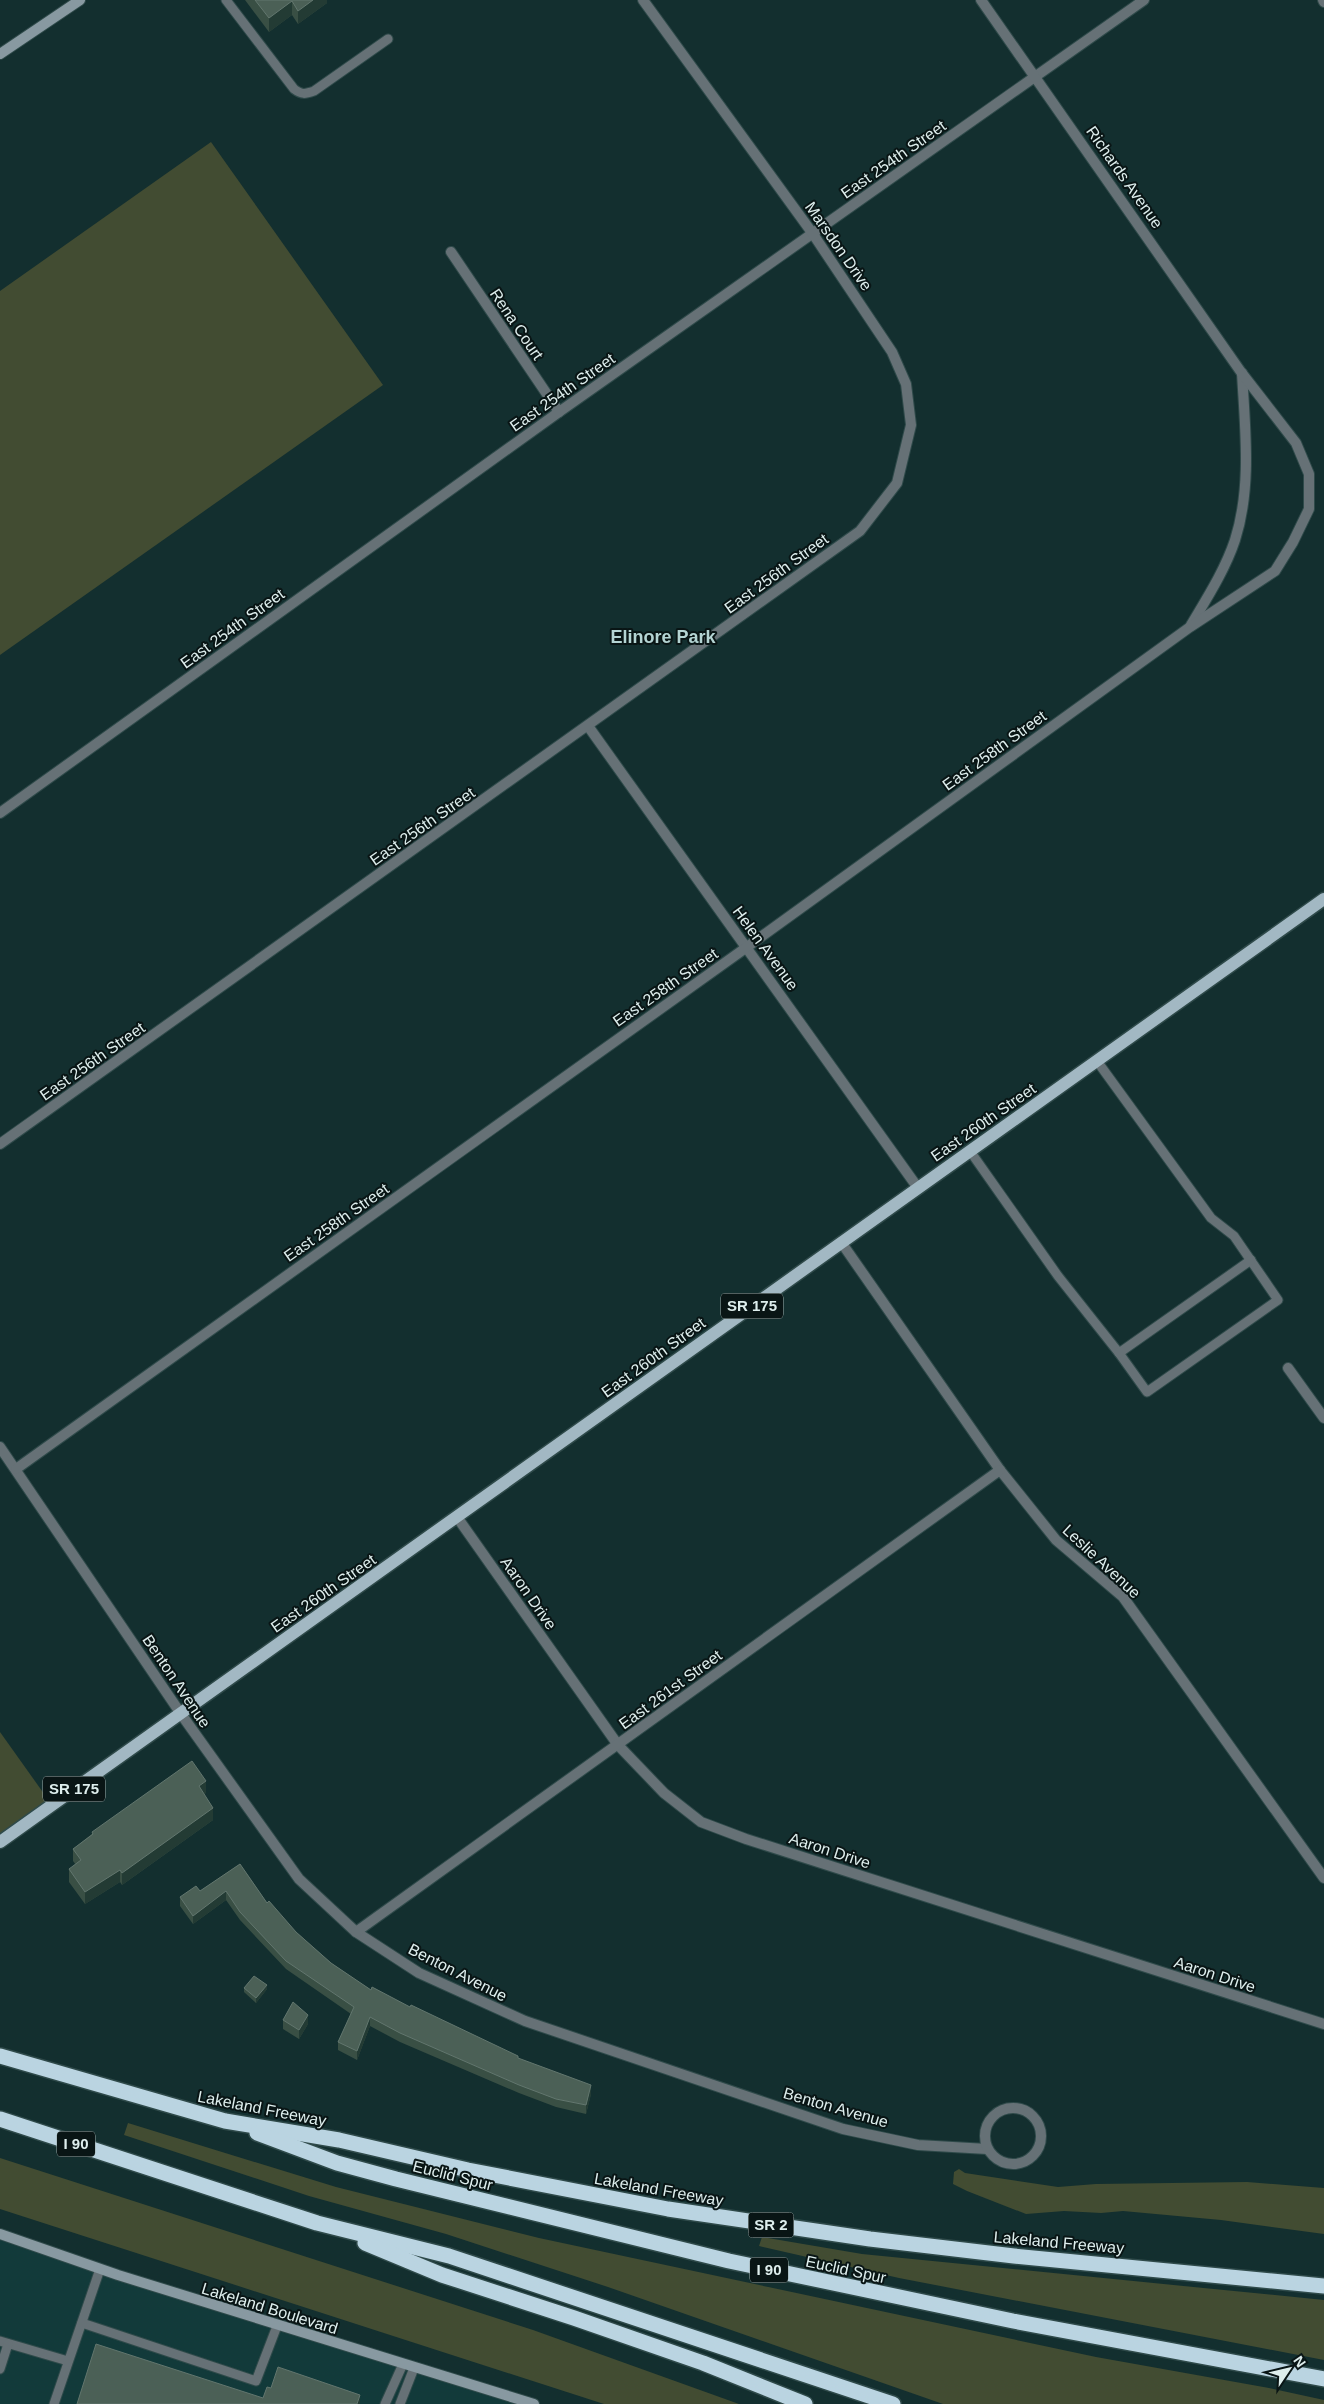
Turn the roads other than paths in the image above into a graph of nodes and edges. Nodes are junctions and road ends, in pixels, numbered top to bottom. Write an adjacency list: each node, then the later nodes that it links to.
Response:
1 (80, 0): 7 (street)
2 (226, 0): 6 (lane)
3 (643, 0): 9 (street, Marsdon Drive)
4 (981, 0): 8 (street, Richards Avenue)
5 (1144, 0): 8 (street, East 254th Street)
6 (388, 39)
7 (0, 54)
8 (1036, 76): 9 (street, East 254th Street); 11 (street, Richards Avenue)
9 (813, 234): 12 (street, East 254th Street); 14 (street, Marsdon Drive)
10 (451, 252): 12 (street, Rena Court)
11 (1242, 372): 13 (street, Richards Avenue); 15 (street)
12 (559, 412): 17 (street, East 254th Street)
13 (1309, 509): 15 (street, East 258th Street)
14 (860, 531): 16 (street, East 256th Street)
15 (1190, 627): 19 (street, East 258th Street)
16 (588, 726): 19 (street, Helen Avenue); 21 (street, East 256th Street)
17 (0, 813)
18 (1324, 899): 20 (main road, East 260th Street / SR 175)
19 (747, 947): 23 (street, Helen Avenue); 30 (street, East 258th Street)
20 (1097, 1060): 22 (main road, East 260th Street / SR 175); 25 (lane)
21 (0, 1144)
22 (970, 1151): 23 (main road, East 260th Street / SR 175); 26 (lane)
23 (918, 1188): 24 (main road, East 260th Street / SR 175)
24 (841, 1242): 31 (street, Leslie Avenue); 32 (main road, East 260th Street / SR 175)
25 (1251, 1260): 26 (lane); 26 (lane)
26 (1119, 1353)
27 (1288, 1368): 28 (street)
28 (1324, 1418)
29 (0, 1447): 30 (street, Benton Avenue)
30 (16, 1468): 33 (street, Benton Avenue)
31 (1000, 1470): 34 (street, East 261st Street); 36 (street, Leslie Avenue)
32 (457, 1517): 33 (main road, East 260th Street / SR 175); 34 (street, Aaron Drive)
33 (181, 1714): 35 (main road, East 260th Street / SR 175); 37 (street, Benton Avenue)
34 (618, 1745): 37 (street, East 261st Street); 38 (street, Aaron Drive)
35 (0, 1842)
36 (1324, 1878)
37 (356, 1932): 42 (street, Benton Avenue)
38 (1324, 2024)
39 (0, 2056): 41 (highway, Lakeland Freeway / I 90)
40 (0, 2119): 43 (highway, I 90)
41 (225, 2121): 46 (highway, Lakeland Freeway / SR 2); 54 (highway, Euclid Spur / I 90)
42 (987, 2149): 42 (street)
43 (317, 2224): 59 (highway, I 90); 60 (highway)
44 (0, 2234): 45 (street, Lakeland Boulevard)
45 (100, 2269): 47 (lane); 48 (street, Lakeland Boulevard)
46 (1324, 2286)
47 (82, 2322): 48 (lane); 50 (lane)
48 (277, 2326): 51 (street, Lakeland Boulevard)
49 (4, 2342): 50 (lane); 53 (lane)
50 (68, 2361): 55 (lane)
51 (403, 2364): 52 (street, Lakeland Boulevard); 56 (lane)
52 (414, 2368): 57 (lane); 58 (street, Lakeland Boulevard)
53 (0, 2369)
54 (1324, 2379)
55 (54, 2404)
56 (385, 2404)
57 (400, 2404)
58 (534, 2404)
59 (805, 2404)
60 (893, 2404)

